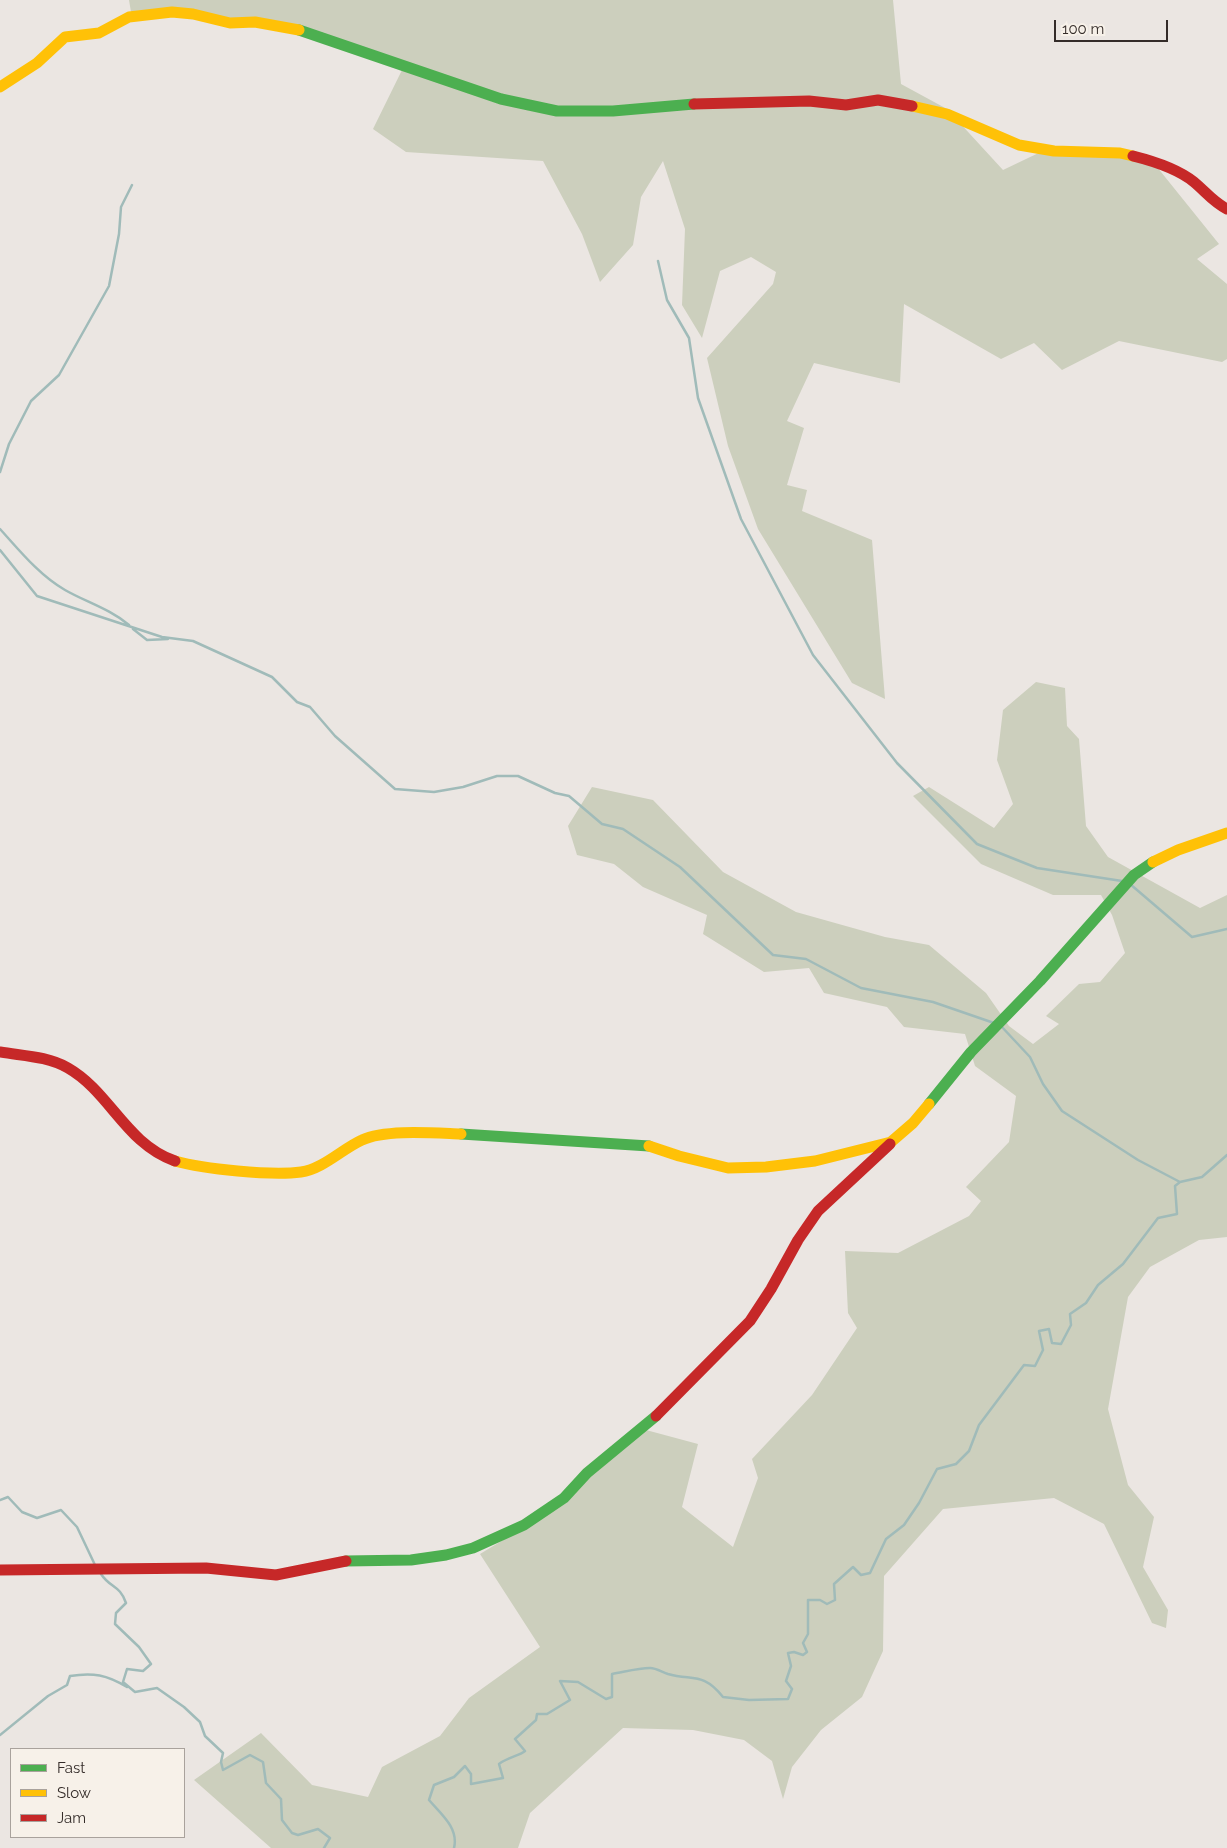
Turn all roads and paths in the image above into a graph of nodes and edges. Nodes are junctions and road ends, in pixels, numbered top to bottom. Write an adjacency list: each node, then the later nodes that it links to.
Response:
1 (0, 87): 2 (street)
2 (1227, 209)
3 (1227, 833): 5 (street)
4 (0, 1052): 5 (street)
5 (892, 1142): 6 (street)
6 (0, 1570)

